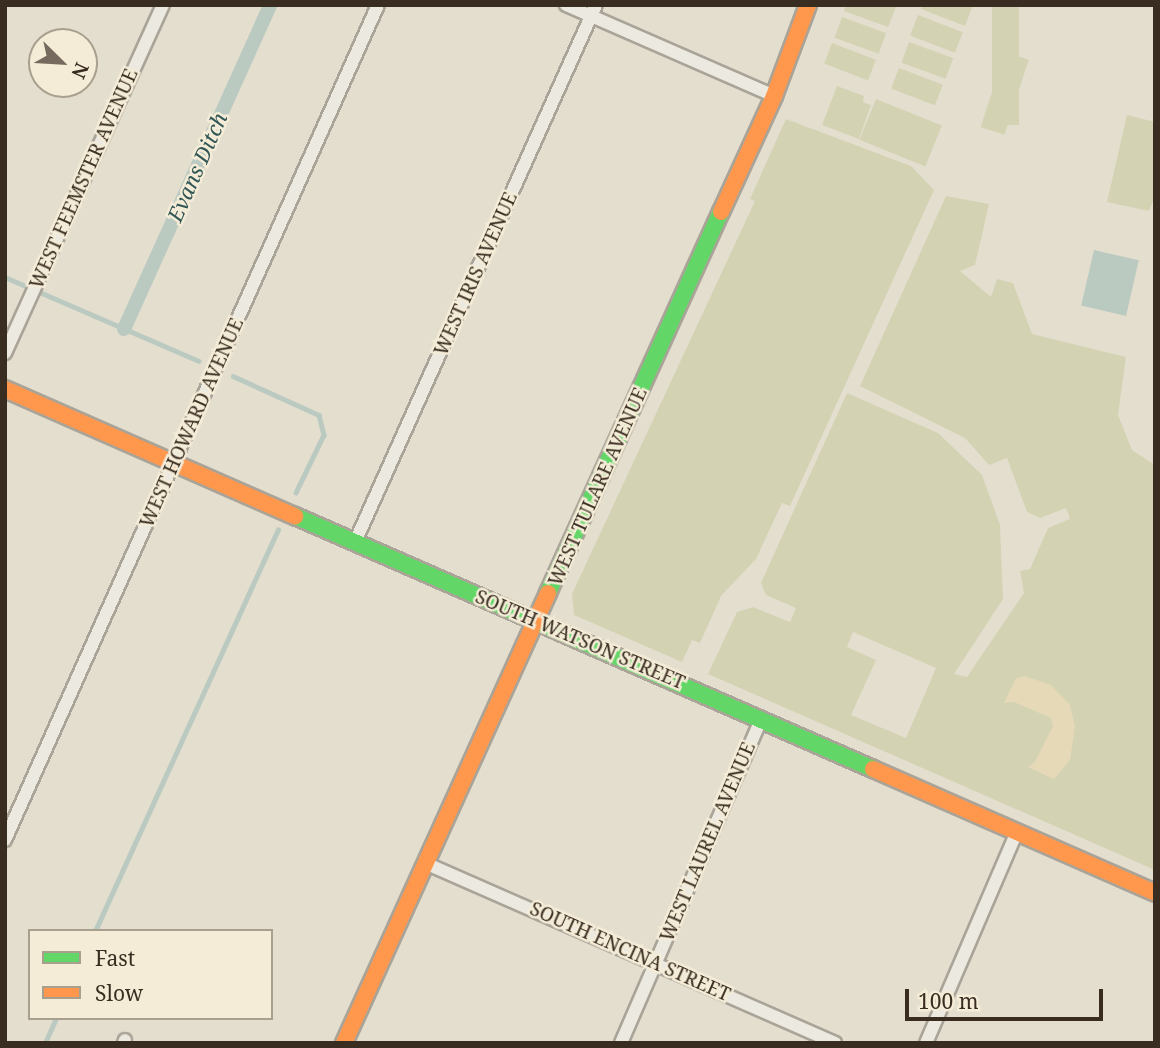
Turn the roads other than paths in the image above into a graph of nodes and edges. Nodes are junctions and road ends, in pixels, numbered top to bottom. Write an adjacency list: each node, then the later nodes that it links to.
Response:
1 (163, 5): 7 (street, WEST FEEMSTER AVENUE)
2 (377, 5): 9 (street, WEST HOWARD AVENUE)
3 (566, 5): 5 (street)
4 (808, 5): 6 (street, WEST TULARE AVENUE)
5 (594, 11): 6 (street); 10 (street, WEST IRIS AVENUE)
6 (774, 96): 11 (street, WEST TULARE AVENUE)
7 (5, 353)
8 (5, 389): 9 (street, SOUTH WATSON STREET)
9 (174, 464): 10 (street, SOUTH WATSON STREET); 14 (street, WEST HOWARD AVENUE)
10 (355, 542): 11 (street, SOUTH WATSON STREET)
11 (537, 621): 12 (street, SOUTH WATSON STREET); 15 (street, WEST TULARE AVENUE)
12 (761, 719): 13 (street, SOUTH WATSON STREET); 17 (street, WEST LAUREL AVENUE)
13 (1017, 832): 16 (street, SOUTH WATSON STREET); 21 (street)
14 (5, 840)
15 (425, 863): 17 (street, SOUTH ENCINA STREET); 18 (street, WEST TULARE AVENUE)
16 (1155, 892)
17 (656, 963): 19 (street, WEST LAUREL AVENUE); 20 (street, SOUTH ENCINA STREET)
18 (344, 1043)
19 (621, 1043)
20 (835, 1043)
21 (926, 1043)

